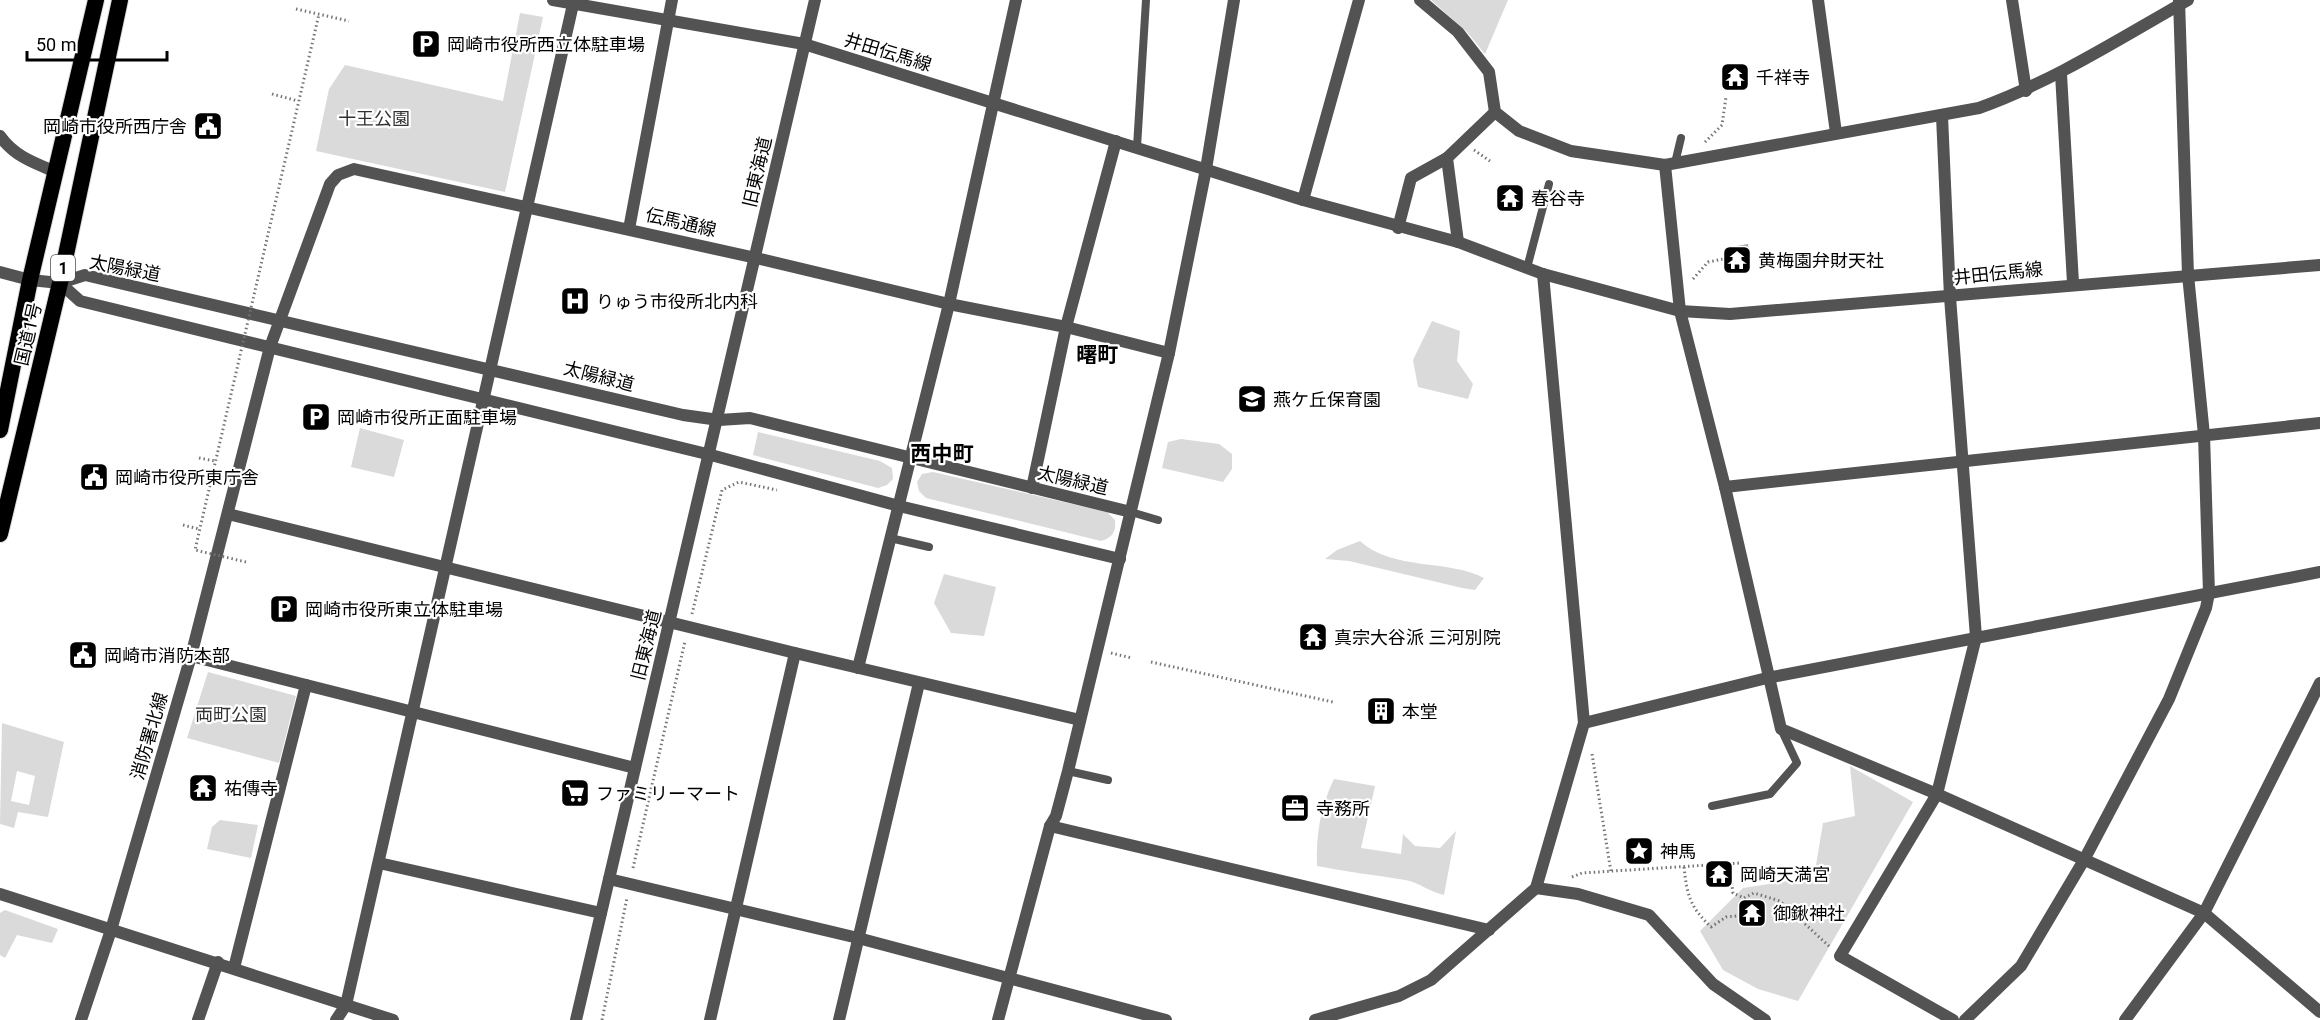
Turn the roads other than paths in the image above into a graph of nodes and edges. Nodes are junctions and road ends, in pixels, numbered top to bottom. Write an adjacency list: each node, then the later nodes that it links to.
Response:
1 (96, 0): 30 (highway, 国道1号 / 1)
2 (120, 0): 44 (highway, 国道1号 / 1)
3 (553, 0): 13 (street, 井田伝馬線)
4 (672, 0): 15 (street)
5 (815, 0): 16 (street, 旧東海道)
6 (1016, 0): 19 (street)
7 (1146, 0): 26 (lane)
8 (1234, 0): 29 (street)
9 (1359, 0): 32 (street)
10 (1420, 0): 20 (street)
11 (1818, 0): 22 (street)
12 (2012, 0): 18 (street)
13 (574, 2): 15 (street, 井田伝馬線); 33 (street)
14 (2182, 2): 17 (street); 42 (street)
15 (667, 20): 16 (street, 井田伝馬線); 35 (street)
16 (804, 44): 19 (street, 井田伝馬線); 37 (street, 旧東海道)
17 (2061, 74): 18 (street); 45 (street)
18 (2026, 91): 21 (street)
19 (993, 103): 25 (street, 井田伝馬線); 47 (street)
20 (1495, 112): 27 (street); 28 (street)
21 (1942, 116): 22 (street); 46 (street)
22 (1836, 133): 28 (street)
23 (0, 136): 30 (street)
24 (1681, 138): 28 (lane)
25 (1116, 141): 26 (street, 井田伝馬線); 50 (street)
26 (1137, 147): 29 (street, 井田伝馬線)
27 (1447, 158): 34 (street); 36 (street)
28 (1670, 164): 48 (street)
29 (1206, 169): 32 (street, 井田伝馬線); 52 (street)
30 (56, 172): 43 (highway, 国道1号 / 1)
31 (1549, 184): 39 (lane)
32 (1303, 200): 34 (street, 井田伝馬線)
33 (527, 207): 35 (street, 伝馬通線); 49 (street, 伝馬通線); 53 (street)
34 (1398, 228): 36 (street, 井田伝馬線)
35 (629, 229): 37 (street, 伝馬通線)
36 (1458, 242): 39 (street, 井田伝馬線)
37 (756, 258): 47 (street, 伝馬通線); 55 (street, 旧東海道)
38 (2320, 265): 42 (street, 井田伝馬線)
39 (1527, 268): 41 (street, 井田伝馬線)
40 (0, 272): 43 (street, 太陽緑道)
41 (1543, 274): 48 (street, 井田伝馬線); 86 (street)
42 (2188, 275): 45 (street, 井田伝馬線); 58 (street)
43 (30, 280): 44 (street, 太陽緑道); 57 (highway, 国道1号 / 1)
44 (60, 283): 49 (street, 太陽緑道); 51 (street, 太陽緑道); 68 (highway, 国道1号 / 1)
45 (2073, 283): 46 (street, 井田伝馬線)
46 (1950, 297): 48 (street, 井田伝馬線); 61 (street)
47 (949, 304): 50 (street, 伝馬通線); 60 (street)
48 (1680, 311): 62 (street)
49 (281, 320): 51 (street, 消防署北線); 53 (street, 太陽緑道)
50 (1066, 327): 52 (street, 伝馬通線); 63 (street)
51 (270, 346): 54 (street, 太陽緑道); 66 (street, 消防署北線)
52 (1170, 353): 65 (street)
53 (490, 369): 54 (street); 55 (street, 太陽緑道)
54 (482, 401): 59 (street, 太陽緑道); 72 (street)
55 (719, 420): 59 (street, 旧東海道); 60 (street, 太陽緑道)
56 (2320, 423): 58 (street)
57 (0, 430)
58 (2204, 435): 61 (street); 74 (street)
59 (711, 455): 64 (street, 太陽緑道); 75 (street, 旧東海道)
60 (911, 459): 63 (street, 太陽緑道); 64 (street)
61 (1964, 461): 62 (street); 76 (street)
62 (1725, 487): 80 (street)
63 (1032, 488): 65 (street, 太陽緑道)
64 (899, 506): 69 (street); 71 (street, 太陽緑道)
65 (1131, 512): 67 (lane); 71 (street)
66 (228, 514): 72 (street); 78 (street, 消防署北線)
67 (1158, 520)
68 (0, 534)
69 (890, 538): 70 (lane); 79 (street)
70 (929, 547)
71 (1120, 559): 85 (street)
72 (446, 567): 75 (street); 84 (street)
73 (2320, 572): 74 (street)
74 (2209, 593): 76 (street); 94 (street)
75 (670, 622): 77 (street); 88 (street, 旧東海道)
76 (1976, 637): 80 (street); 91 (street)
77 (795, 653): 79 (street); 99 (street)
78 (191, 656): 83 (street); 102 (street, 消防署北線)
79 (858, 668): 81 (street)
80 (1767, 678): 86 (street); 87 (street)
81 (919, 682): 85 (street); 104 (street)
82 (2320, 683): 101 (street)
83 (306, 685): 84 (street); 106 (street)
84 (414, 712): 88 (street); 95 (street)
85 (1080, 720): 89 (street)
86 (1584, 723): 97 (street)
87 (1781, 729): 91 (street); 92 (lane)
88 (635, 768): 96 (street, 旧東海道)
89 (1068, 771): 90 (lane); 93 (street)
90 (1108, 780)
91 (1937, 794): 94 (street); 122 (street)
92 (1712, 806)
93 (1050, 826): 103 (street); 107 (street)
94 (2084, 860): 101 (street); 123 (street)
95 (379, 863): 100 (street); 108 (street)
96 (609, 879): 99 (street); 100 (street, 旧東海道)
97 (1536, 888): 103 (street); 121 (street)
98 (0, 894): 102 (street)
99 (735, 910): 104 (street); 116 (street)
100 (601, 913): 115 (street, 旧東海道)
101 (2204, 913): 109 (street); 110 (street)
102 (111, 930): 105 (street); 111 (street, 消防署北線)
103 (1490, 930): 120 (street)
104 (858, 938): 107 (street); 117 (street)
105 (218, 962): 106 (street); 112 (street)
106 (234, 968): 108 (street)
107 (1010, 978): 118 (street); 119 (street)
108 (346, 1005): 113 (street); 114 (street)
109 (2320, 1012)
110 (2131, 1018)
111 (81, 1020)
112 (198, 1020)
113 (336, 1020)
114 (393, 1020)
115 (576, 1020)
116 (710, 1020)
117 (839, 1020)
118 (998, 1020)
119 (1166, 1020)
120 (1315, 1020)
121 (1766, 1020)
122 (1953, 1020)
123 (1965, 1020)

